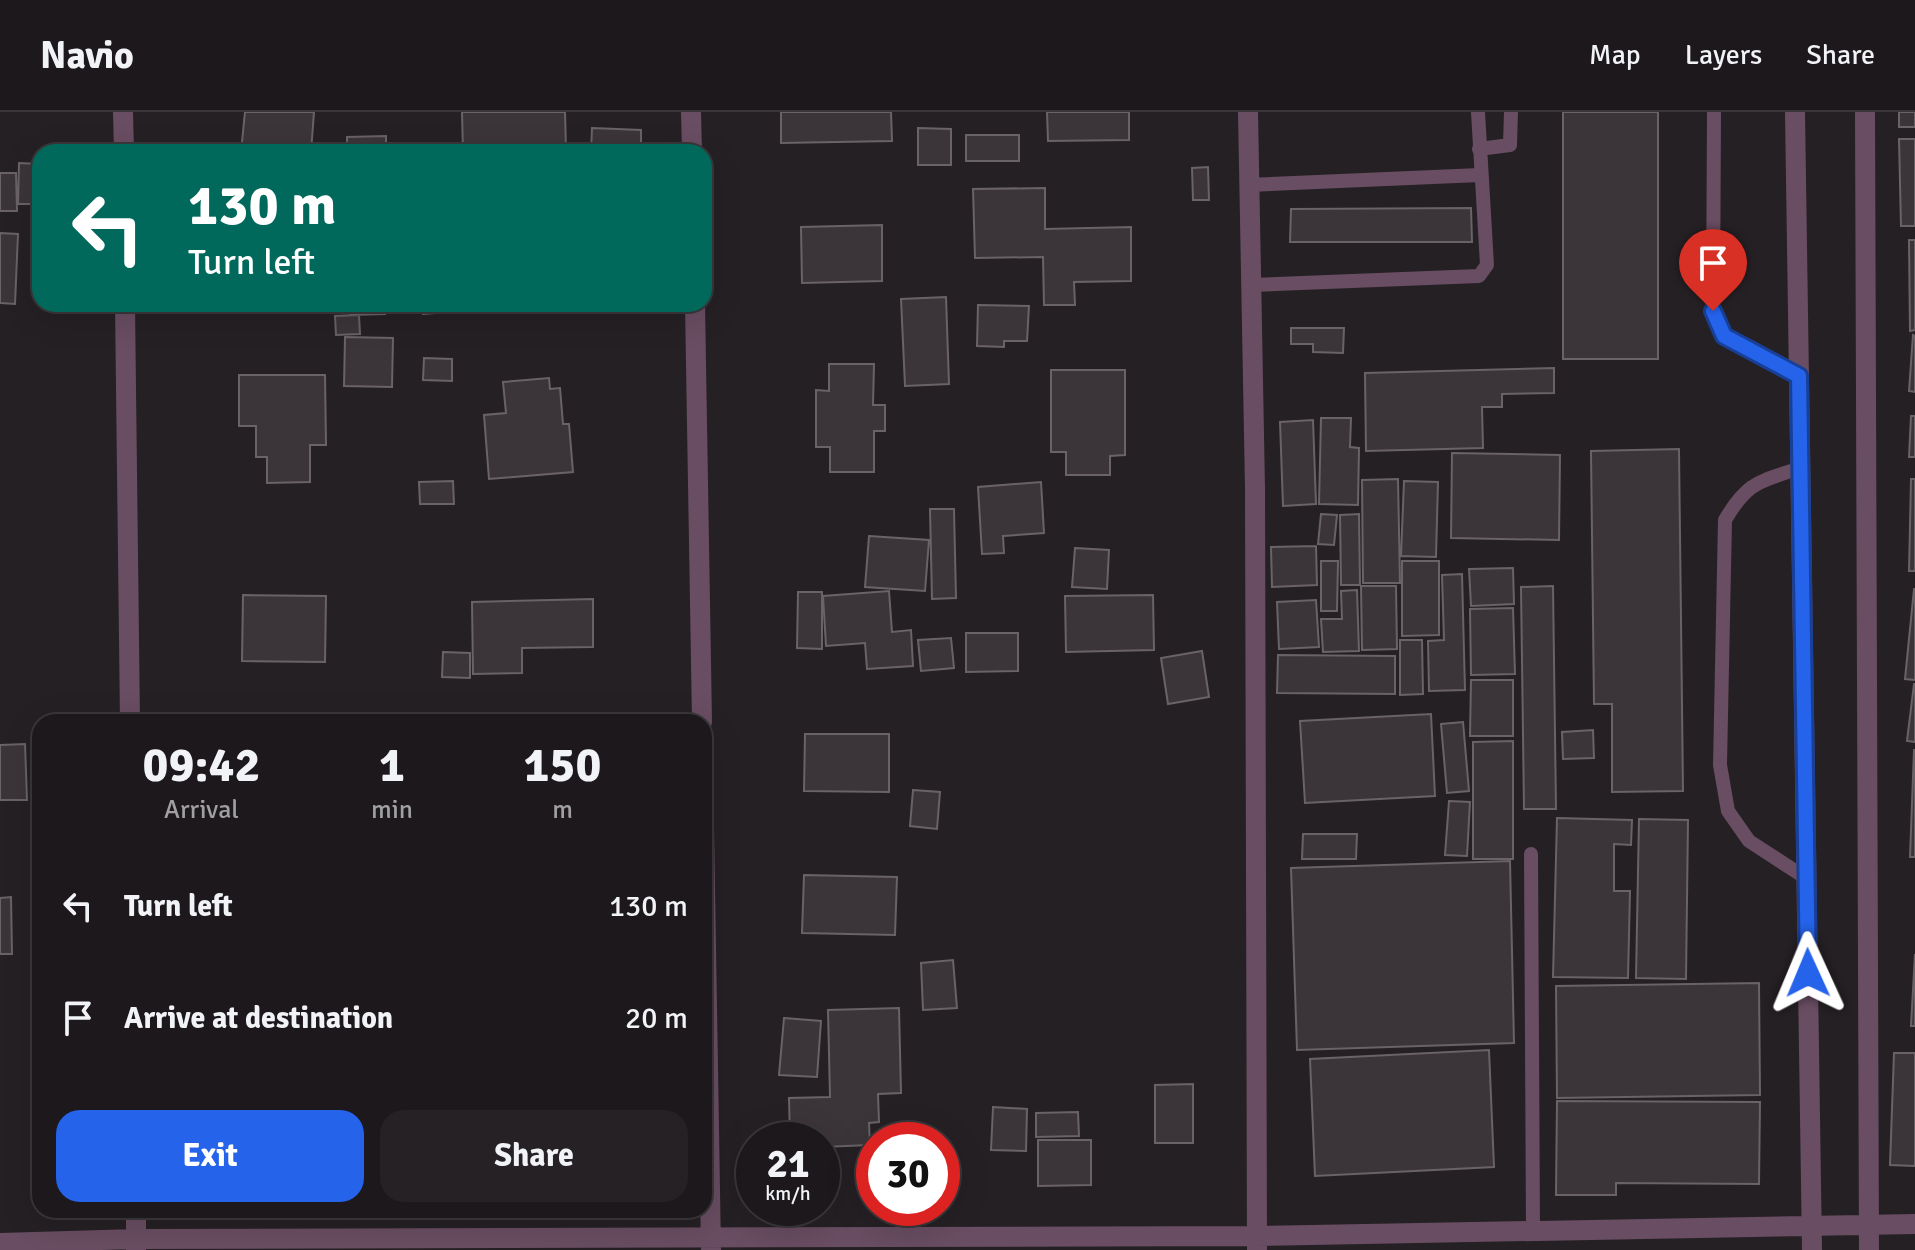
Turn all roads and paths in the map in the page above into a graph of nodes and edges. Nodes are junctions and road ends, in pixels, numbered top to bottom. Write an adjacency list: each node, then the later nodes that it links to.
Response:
1 (123, 112): 9 (street)
2 (691, 112): 10 (street)
3 (1248, 112): 13 (street)
4 (1478, 112): 11 (lane)
5 (1511, 112): 11 (lane)
6 (1714, 112): 17 (lane)
7 (1795, 112): 17 (street)
8 (1865, 112): 25 (street)
9 (124, 144)
10 (692, 144)
11 (1479, 149): 12 (lane)
12 (1480, 175): 13 (lane); 14 (lane)
13 (1248, 185): 14 (street)
14 (1251, 285): 31 (street)
15 (125, 312): 19 (street)
16 (695, 312): 20 (street)
17 (1799, 376): 18 (street)
18 (1800, 468): 22 (street); 22 (lane)
19 (130, 714)
20 (702, 714)
21 (1531, 854): 28 (lane)
22 (1806, 878): 27 (street)
23 (136, 1218): 32 (street)
24 (711, 1218): 30 (street)
25 (1868, 1224): 26 (street); 27 (street); 34 (street)
26 (1915, 1224)
27 (1812, 1226): 28 (street); 33 (street)
28 (1533, 1231): 31 (street)
29 (0, 1243): 32 (street)
30 (711, 1243): 31 (street); 32 (street)
31 (1257, 1243)
32 (136, 1244)
33 (1812, 1250)
34 (1869, 1250)

